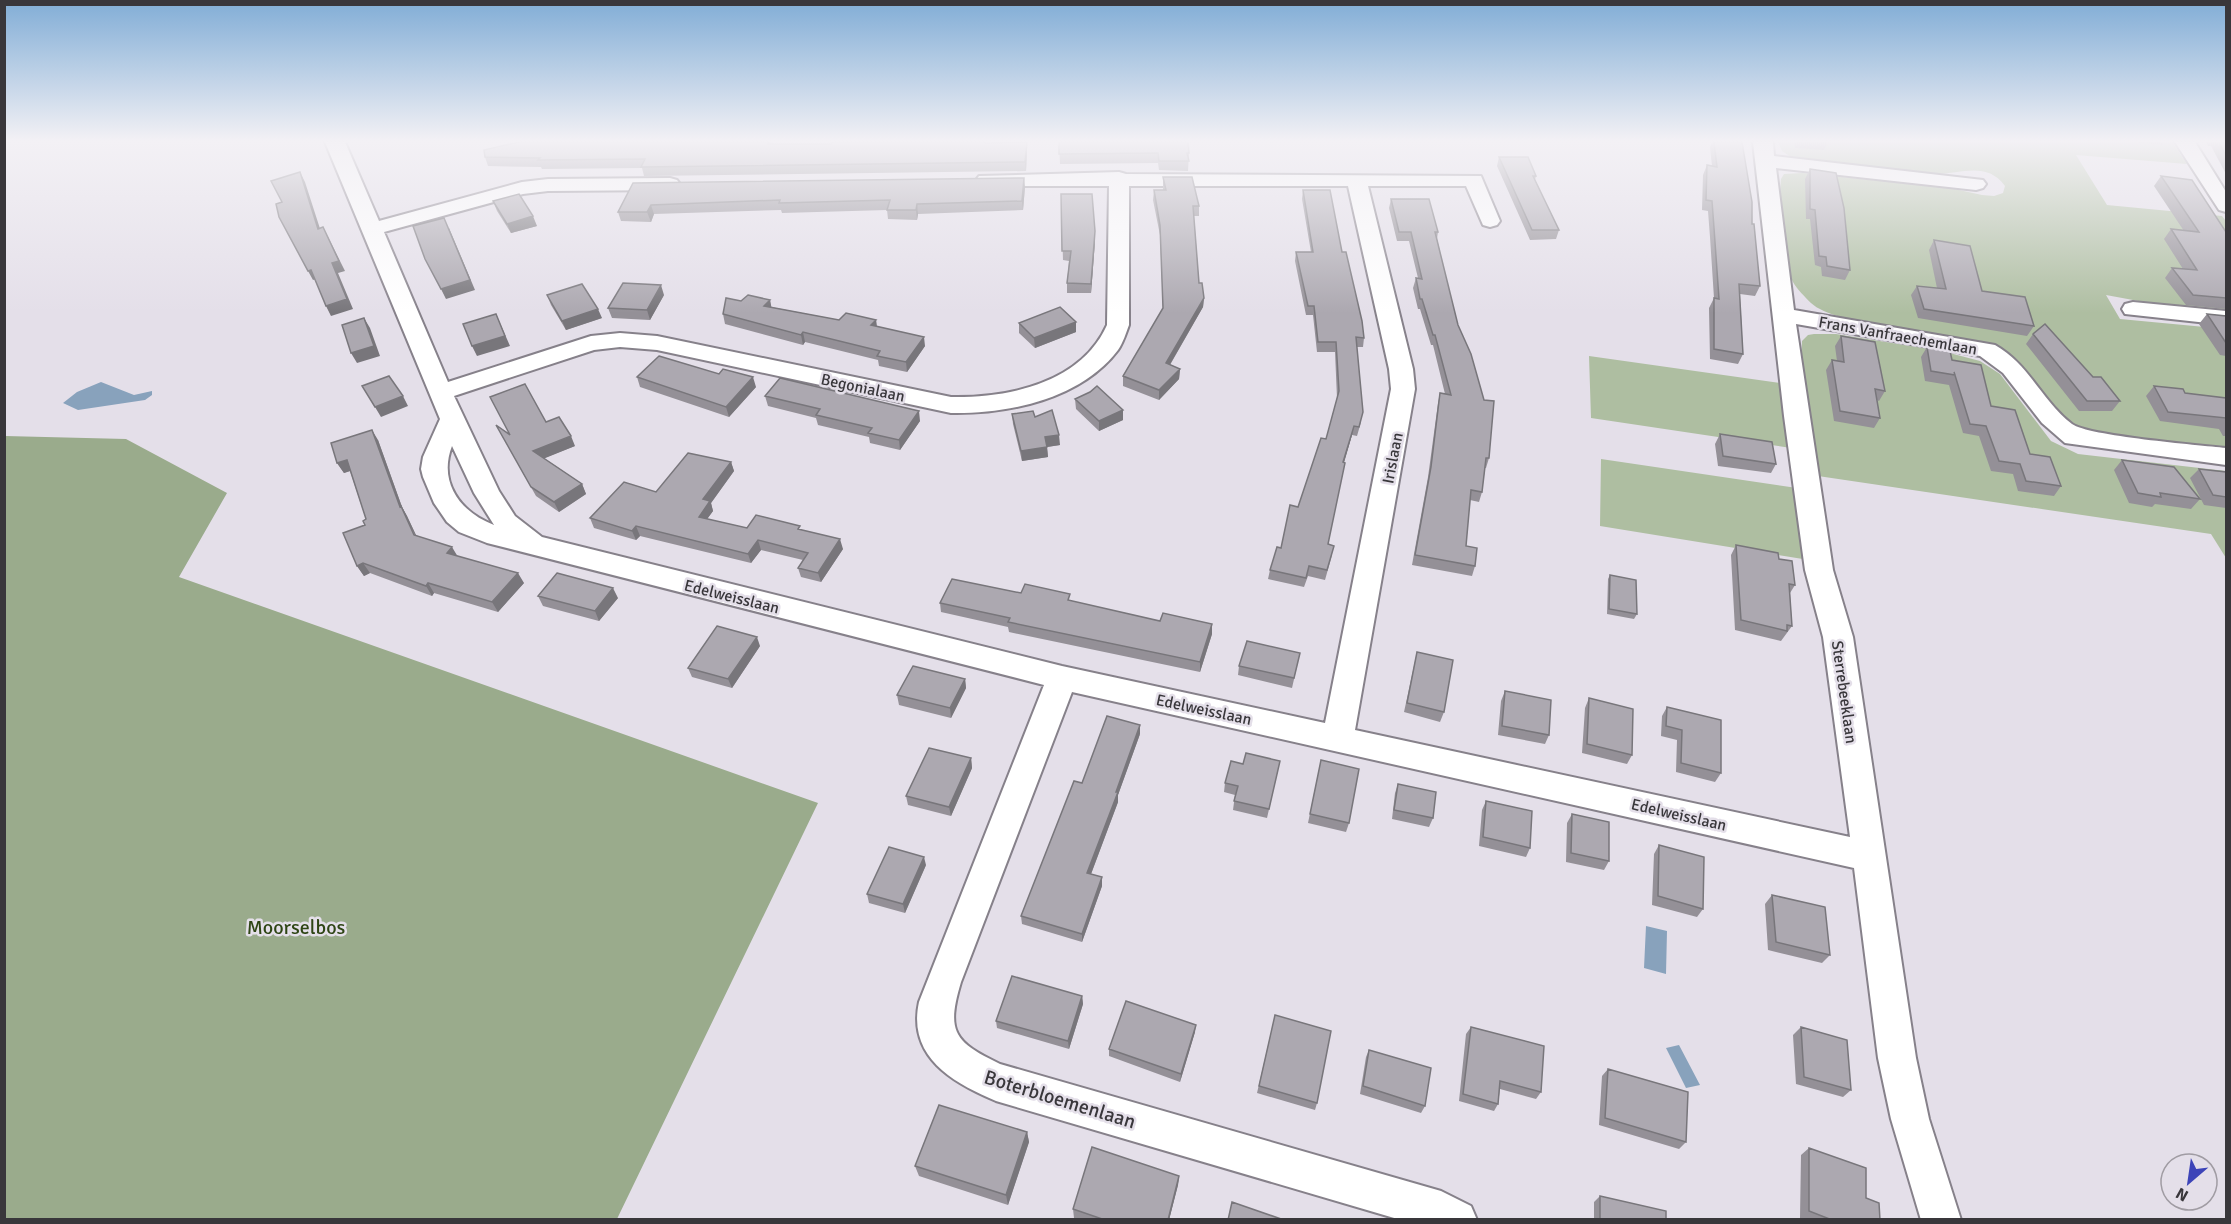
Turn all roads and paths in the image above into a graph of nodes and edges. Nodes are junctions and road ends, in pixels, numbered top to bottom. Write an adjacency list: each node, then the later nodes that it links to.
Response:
1 (359, 199): 8 (street, Edelweisslaan)
2 (478, 199): 8 (street)
3 (1119, 199): 12 (street, Begonialaan)
4 (1361, 199): 21 (street, Irislaan)
5 (1481, 199): 7 (street)
6 (1770, 199): 10 (street, Sterrebeeklaan)
7 (1490, 221)
8 (372, 229): 12 (street, Edelweisslaan)
9 (2133, 309): 11 (street)
10 (1784, 315): 14 (street, Frans Vanfraechemlaan); 22 (street, Sterrebeeklaan)
11 (2226, 318)
12 (441, 392): 13 (street, Edelweisslaan)
13 (452, 419): 15 (street, Edelweisslaan); 16 (street)
14 (2226, 457)
15 (474, 464): 16 (street); 17 (street, Edelweisslaan)
16 (435, 474): 18 (street, Edelweisslaan)
17 (487, 493): 18 (street); 19 (street, Edelweisslaan)
18 (448, 507): 19 (street, Edelweisslaan)
19 (545, 547): 20 (street, Edelweisslaan)
20 (1062, 678): 21 (street, Edelweisslaan); 23 (street, Boterbloemenlaan)
21 (1338, 737): 22 (street, Edelweisslaan)
22 (1867, 856): 24 (street, Sterrebeeklaan)
23 (1457, 1220)
24 (1941, 1220)

